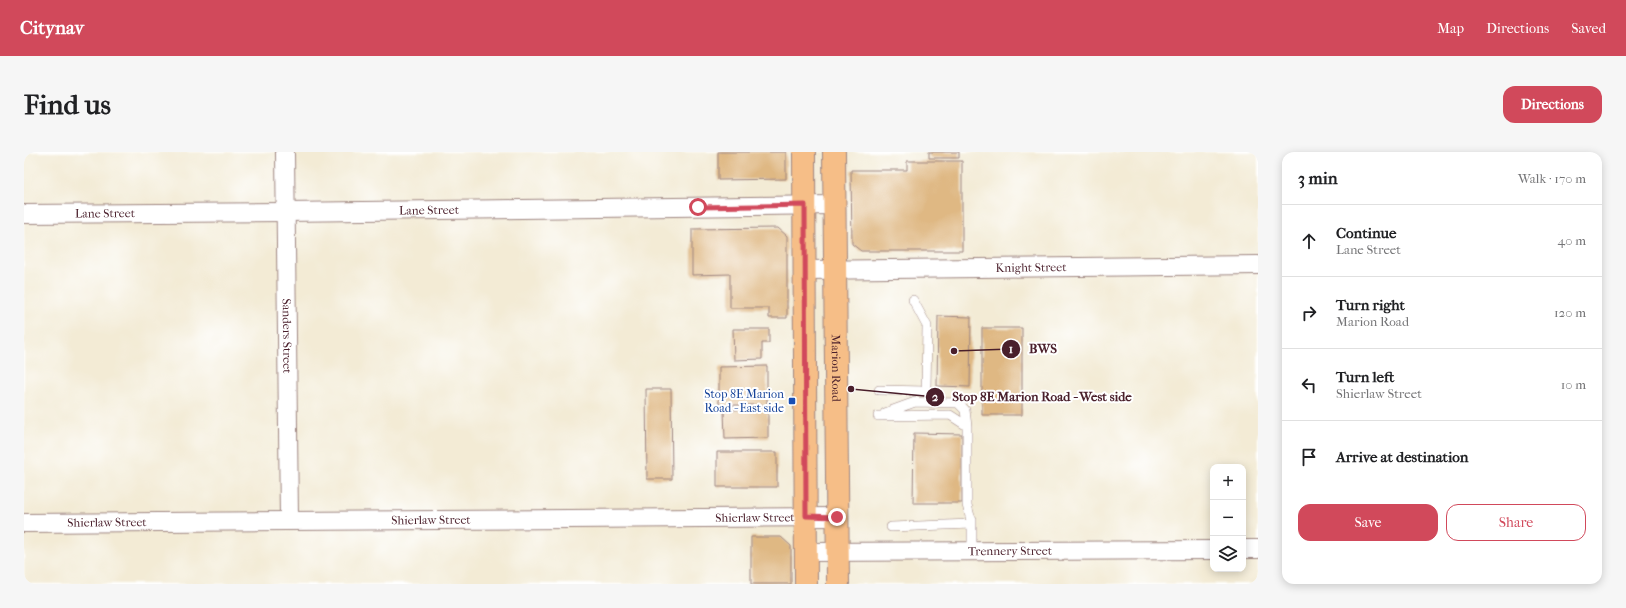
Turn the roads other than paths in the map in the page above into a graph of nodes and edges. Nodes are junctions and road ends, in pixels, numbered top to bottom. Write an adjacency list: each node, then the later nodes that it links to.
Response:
1 (285, 152): 6 (street, Sanders Street)
2 (804, 152): 4 (main road)
3 (834, 152): 5 (main road, Marion Road)
4 (805, 205): 5 (street, Lane Street); 6 (street, Lane Street); 10 (main road)
5 (835, 205): 9 (main road, Marion Road)
6 (286, 212): 7 (street, Lane Street); 16 (street, Sanders Street)
7 (24, 214)
8 (1258, 265): 9 (street, Knight Street)
9 (835, 269): 10 (street, Knight Street); 15 (main road, Marion Road)
10 (805, 270): 14 (main road)
11 (913, 300): 12 (lane)
12 (879, 390)
13 (967, 426): 13 (lane); 18 (lane)
14 (806, 516): 15 (street, Shierlaw Street); 16 (street, Shierlaw Street); 24 (main road)
15 (837, 517): 25 (main road, Marion Road)
16 (289, 520): 17 (street, Shierlaw Street)
17 (24, 523)
18 (972, 524): 19 (lane); 23 (lane)
19 (892, 527)
20 (1246, 549): 21 (street)
21 (1258, 549)
22 (1210, 550): 23 (street, Trennery Street)
23 (972, 551): 25 (street, Trennery Street)
24 (806, 552): 25 (street, Trennery Street); 26 (main road)
25 (838, 552): 27 (main road, Marion Road)
26 (806, 584)
27 (838, 584)

